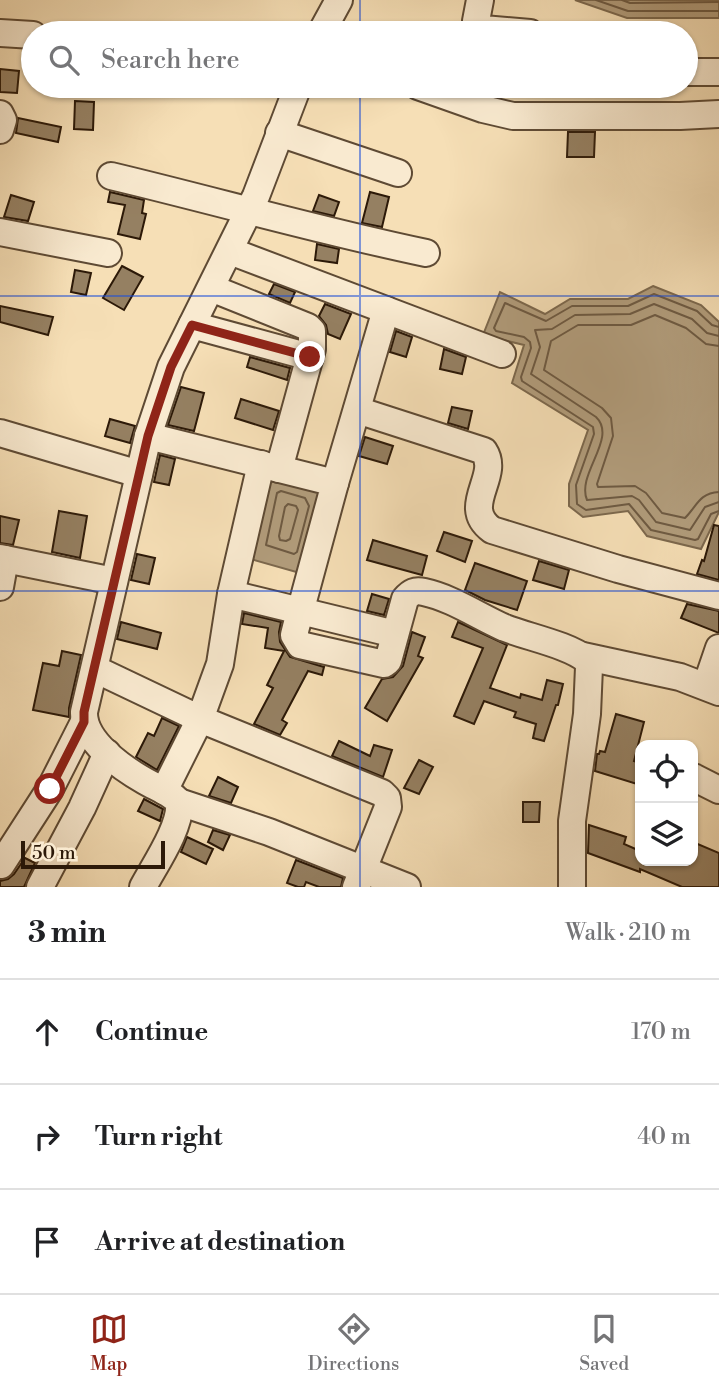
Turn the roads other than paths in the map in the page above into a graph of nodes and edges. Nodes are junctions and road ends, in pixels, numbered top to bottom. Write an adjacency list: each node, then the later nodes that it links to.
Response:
1 (339, 0): 3 (street)
2 (480, 0): 4 (street)
3 (328, 21)
4 (476, 21)
5 (0, 33): 6 (street)
6 (21, 34)
7 (698, 72): 8 (street)
8 (719, 72)
9 (293, 98): 14 (street)
10 (452, 98): 12 (street)
11 (0, 114): 13 (street)
12 (719, 114)
13 (0, 130)
14 (279, 133): 15 (street); 17 (street)
15 (398, 173)
16 (111, 176): 17 (street)
17 (250, 209): 19 (street); 21 (street)
18 (0, 232): 20 (street)
19 (230, 251): 22 (street); 23 (street)
20 (108, 253)
21 (426, 253)
22 (211, 288): 24 (street); 26 (street)
23 (386, 310): 25 (street); 27 (street)
24 (192, 325): 26 (street); 29 (street)
25 (502, 354)
26 (310, 357): 30 (street)
27 (357, 410): 32 (street); 37 (street)
28 (0, 433): 31 (street)
29 (148, 436): 30 (street); 31 (street)
30 (270, 466): 32 (street); 36 (street)
31 (139, 474): 34 (street)
32 (335, 483): 38 (street)
33 (2, 559): 34 (street); 35 (street)
34 (114, 581): 41 (street)
35 (0, 587)
36 (230, 594): 38 (street); 43 (street)
37 (719, 596)
38 (300, 612): 40 (street)
39 (719, 648): 42 (street)
40 (583, 656): 42 (street); 54 (street)
41 (95, 669): 43 (street); 44 (street)
42 (712, 689)
43 (200, 719): 48 (street); 50 (street)
44 (84, 722): 45 (street); 49 (street)
45 (107, 753): 48 (street); 51 (street)
46 (698, 780): 47 (street)
47 (719, 790)
48 (172, 796): 50 (street); 52 (street)
49 (1, 865)
50 (360, 878): 53 (street)
51 (40, 887)
52 (143, 887)
53 (407, 887)
54 (572, 887)

